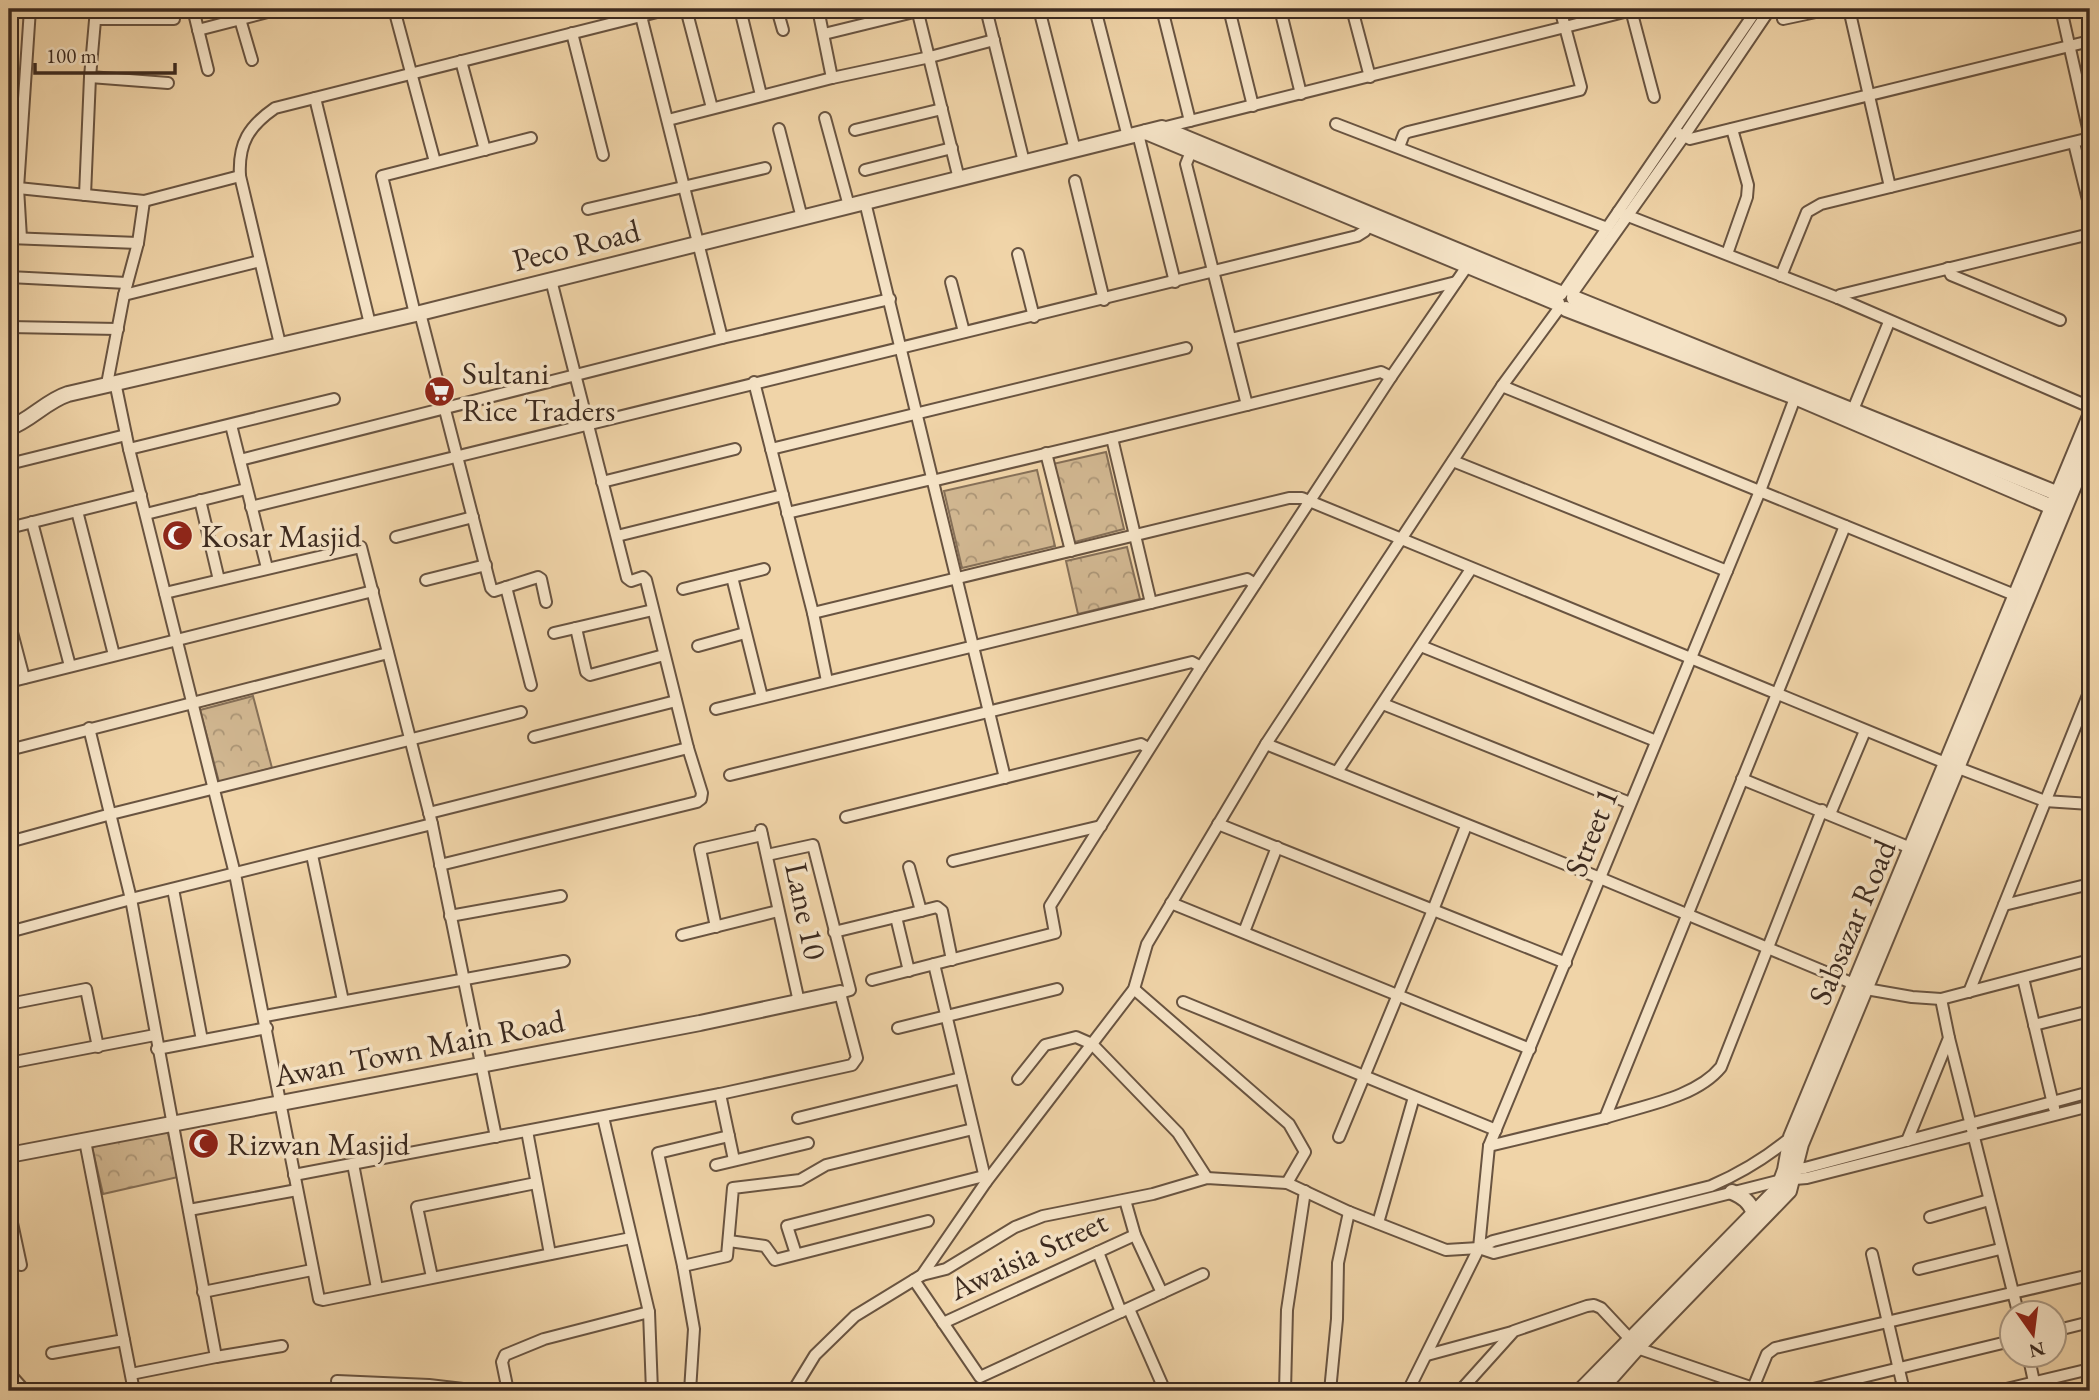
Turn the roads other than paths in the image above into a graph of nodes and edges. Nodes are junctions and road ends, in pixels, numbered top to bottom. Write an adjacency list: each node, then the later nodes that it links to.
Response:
1 (30, 9): 84 (street)
2 (193, 9): 32 (street)
3 (279, 9): 27 (street)
4 (394, 9): 43 (street)
5 (669, 9): 24 (street)
6 (686, 9): 54 (street)
7 (740, 9): 49 (street)
8 (777, 9): 33 (street)
9 (818, 9): 35 (street)
10 (986, 9): 36 (street)
11 (1039, 9): 73 (street)
12 (1095, 9): 65 (street)
13 (1162, 9): 58 (street)
14 (1229, 9): 53 (street)
15 (1280, 9): 48 (street)
16 (1352, 9): 44 (street)
17 (1560, 9): 31 (street)
18 (1633, 9): 31 (street); 50 (street)
19 (1757, 9): 64 (street)
20 (1770, 9): 64 (street)
21 (1830, 9): 30 (street)
22 (1849, 9): 51 (street)
23 (2061, 9): 38 (street)
24 (655, 10): 28 (street)
25 (918, 10): 35 (street); 39 (street)
26 (96, 14): 29 (street); 45 (street)
27 (238, 14): 32 (street); 40 (street)
28 (641, 16): 34 (street); 57 (street)
29 (174, 19)
30 (1783, 19)
31 (1565, 26): 44 (street); 69 (street)
32 (198, 30): 42 (street)
33 (783, 30)
34 (572, 33): 41 (street); 74 (street)
35 (824, 34): 46 (street)
36 (993, 40): 39 (street); 76 (street)
37 (2090, 41): 38 (street)
38 (2069, 46): 51 (street); 66 (street)
39 (930, 57): 46 (street); 55 (street)
40 (252, 60)
41 (461, 61): 43 (street); 72 (street)
42 (208, 70)
43 (411, 73): 52 (street); 75 (street)
44 (1370, 76): 48 (street)
45 (90, 77): 47 (street); 85 (street)
46 (832, 78): 49 (street)
47 (168, 83)
48 (1301, 94): 53 (street)
49 (761, 96): 54 (street)
50 (1654, 97)
51 (1869, 97): 62 (street); 83 (street)
52 (315, 98): 79 (street); 121 (street)
53 (1253, 106): 58 (street)
54 (712, 108): 57 (street)
55 (943, 109): 63 (street); 71 (street)
56 (825, 118): 88 (street)
57 (668, 120): 82 (street)
58 (1190, 121): 60 (street)
59 (1336, 124): 69 (street)
60 (1162, 128): 65 (street, Peco Road); 70 (street)
61 (779, 129): 92 (street)
62 (1732, 129): 64 (street); 100 (street)
63 (855, 130)
64 (1679, 133): 91 (street)
65 (1137, 134): 70 (street); 73 (street, Peco Road); 109 (street)
66 (2090, 137): 68 (street)
67 (531, 138): 72 (street)
68 (2074, 143): 83 (street); 89 (street)
69 (1399, 146): 94 (street)
70 (1193, 147): 93 (street); 104 (street)
71 (952, 148): 78 (street); 80 (street)
72 (485, 150): 75 (street)
73 (1075, 150): 76 (street, Peco Road)
74 (603, 155)
75 (435, 162): 117 (street)
76 (1024, 162): 80 (street, Peco Road)
77 (765, 168): 82 (street)
78 (865, 170)
79 (240, 176): 86 (street); 101 (street)
80 (958, 178): 87 (street, Peco Road)
81 (1075, 181): 116 (street)
82 (683, 187): 90 (street); 98 (street)
83 (1890, 187): 105 (street)
84 (18, 188): 85 (street); 96 (street)
85 (85, 195): 86 (street)
86 (144, 201): 97 (street)
87 (865, 202): 88 (street, Peco Road); 114 (street)
88 (849, 206): 92 (street, Peco Road)
89 (2090, 208)
90 (588, 209)
91 (1622, 214): 94 (street); 100 (street); 115 (street)
92 (802, 218): 98 (street, Peco Road)
93 (1371, 221): 102 (street); 104 (street)
94 (1607, 228): 115 (street)
95 (2090, 234): 103 (street)
96 (15, 238): 97 (street)
97 (138, 243): 111 (street)
98 (698, 244): 107 (street, Peco Road); 125 (street)
99 (1018, 254): 118 (street)
100 (1727, 254): 105 (street)
101 (260, 261): 112 (street); 127 (street)
102 (1470, 262): 110 (street); 115 (street)
103 (1948, 268): 113 (street); 119 (street)
104 (1214, 273): 109 (street); 126 (street)
105 (1781, 276): 113 (street)
106 (9, 277): 111 (street)
107 (551, 280): 117 (street, Peco Road); 130 (street)
108 (951, 282): 124 (street)
109 (1175, 282): 116 (street)
110 (1456, 282): 126 (street); 131 (street)
111 (127, 283): 112 (street)
112 (124, 295): 123 (street)
113 (1838, 298): 120 (street)
114 (890, 299): 125 (street); 129 (street)
115 (1565, 299): 134 (street); 135 (street)
116 (1104, 300): 118 (street)
117 (417, 314): 121 (street, Peco Road); 139 (street)
118 (1034, 317): 124 (street)
119 (2060, 320)
120 (1889, 322): 138 (street); 141 (street)
121 (370, 324): 127 (street, Peco Road)
122 (9, 327): 123 (street)
123 (118, 329): 132 (street)
124 (964, 332): 129 (street)
125 (722, 338): 130 (street)
126 (1231, 339): 137 (street)
127 (280, 344): 132 (street, Peco Road)
128 (1186, 348): 140 (street)
129 (900, 349): 133 (street); 140 (street)
130 (575, 376): 139 (street); 143 (street)
131 (1391, 377): 137 (street); 164 (street)
132 (111, 383): 145 (street, Peco Road); 146 (street)
133 (754, 383): 143 (street); 151 (street)
134 (1502, 386): 155 (street); 160 (street)
135 (1797, 392): 141 (street); 160 (street, Street 1)
136 (334, 399): 144 (street)
137 (1247, 405): 147 (street)
138 (2090, 407)
139 (444, 408): 153 (street); 154 (street)
140 (917, 414): 151 (street); 157 (street)
141 (1851, 415): 165 (street)
142 (2090, 416): 165 (street)
143 (587, 423): 153 (street); 158 (street)
144 (231, 425): 149 (street); 154 (street)
145 (9, 428)
146 (126, 435): 149 (street); 156 (street)
147 (1112, 438): 152 (street); 175 (street)
148 (2090, 447): 165 (street)
149 (129, 449): 161 (street)
150 (736, 449): 158 (street)
151 (771, 449): 162 (street)
152 (1046, 453): 157 (street); 178 (street)
153 (457, 456): 166 (street); 170 (street)
154 (240, 460): 159 (street)
155 (1453, 461): 177 (street); 183 (street)
156 (9, 464)
157 (932, 480): 168 (street); 185 (street)
158 (602, 482): 174 (street)
159 (246, 489): 163 (street); 166 (street)
160 (1760, 491): 172 (street); 183 (street, Street 1)
161 (141, 495): 167 (street); 169 (street)
162 (783, 495): 168 (street); 174 (street)
163 (200, 500): 169 (street); 186 (street)
164 (1310, 501): 175 (street); 177 (street); 188 (street)
165 (2061, 502): 193 (street)
166 (251, 507): 180 (street)
167 (77, 511): 171 (street); 207 (street)
168 (787, 513): 197 (street)
169 (146, 514): 192 (street)
170 (473, 517): 176 (street); 179 (street)
171 (32, 522): 173 (street); 210 (street)
172 (1845, 526): 193 (street); 217 (street)
173 (9, 528)
174 (617, 536): 196 (street)
175 (1134, 536): 178 (street); 195 (street)
176 (396, 537)
177 (1400, 538): 182 (street); 230 (street)
178 (1071, 551): 185 (street)
179 (486, 565): 187 (street); 189 (street)
180 (267, 568): 186 (street); 191 (street)
181 (764, 569): 184 (street)
182 (1471, 569): 205 (street); 209 (street)
183 (1727, 571): 209 (street, Street 1)
184 (732, 577): 190 (street); 201 (street)
185 (957, 578): 197 (street); 204 (street)
186 (219, 580): 192 (street)
187 (426, 580)
188 (1255, 584): 195 (street); 211 (street)
189 (506, 587): 194 (street); 215 (street)
190 (683, 589)
191 (373, 591): 202 (street); 206 (street)
192 (166, 593): 202 (street)
193 (2022, 598): 234 (street)
194 (546, 603)
195 (1151, 603): 204 (street)
196 (653, 610): 199 (street); 208 (street)
197 (813, 613): 213 (street)
198 (9, 621): 212 (street)
199 (576, 628): 200 (street); 208 (street)
200 (554, 633)
201 (745, 633): 203 (street); 218 (street)
202 (178, 639): 207 (street); 220 (street)
203 (698, 646)
204 (972, 646): 213 (street); 224 (street)
205 (1421, 646): 221 (street); 229 (street)
206 (388, 653): 220 (street); 228 (street)
207 (114, 655): 210 (street)
208 (664, 655): 219 (street)
209 (1691, 660): 217 (street); 229 (street, Street 1)
210 (70, 666): 212 (street)
211 (1201, 667): 224 (street); 232 (street)
212 (24, 678): 214 (street)
213 (827, 681): 218 (street)
214 (9, 682)
215 (531, 685)
216 (2090, 690): 240 (street)
217 (1777, 695): 226 (street); 238 (street)
218 (762, 697): 222 (street)
219 (676, 701): 227 (street); 231 (street)
220 (194, 702): 225 (street); 239 (street)
221 (1382, 704): 235 (street); 241 (street)
222 (716, 709)
223 (521, 712): 228 (street)
224 (988, 712): 236 (street); 237 (street)
225 (89, 728): 233 (street); 244 (street)
226 (1865, 731): 234 (street); 243 (street)
227 (534, 737)
228 (411, 739): 239 (street); 246 (street)
229 (1656, 741): 241 (street, Street 1)
230 (1266, 744): 235 (street); 247 (street)
231 (688, 748): 246 (street); 256 (street)
232 (1149, 748): 237 (street); 248 (street)
233 (9, 750)
234 (1953, 766): 240 (street); 252 (street)
235 (1337, 772): 249 (street)
236 (730, 775)
237 (1005, 778): 245 (street)
238 (1742, 779): 243 (street); 269 (street)
239 (215, 788): 244 (street); 258 (street)
240 (2045, 801): 242 (street); 265 (street)
241 (1630, 803): 259 (street, Street 1)
242 (2090, 804)
243 (1826, 812): 252 (street); 277 (street)
244 (111, 814): 250 (street); 263 (street)
245 (846, 817)
246 (430, 818): 253 (street); 256 (street)
247 (1218, 824): 251 (street); 264 (street)
248 (1101, 825): 255 (street); 278 (street)
249 (1466, 826): 259 (street); 266 (street)
250 (9, 842)
251 (1277, 847): 266 (street); 275 (street)
252 (1918, 851): 287 (street)
253 (312, 855): 258 (street); 294 (street)
254 (767, 855): 267 (street, Lane 10); 272 (street, Lane 10); 274 (street)
255 (953, 862)
256 (440, 865): 270 (street)
257 (909, 867): 268 (street)
258 (235, 874): 261 (street); 299 (street)
259 (1600, 878): 269 (street); 281 (street, Street 1)
260 (2090, 884): 265 (street)
261 (173, 889): 263 (street); 306 (street)
262 (561, 896): 270 (street)
263 (131, 899): 273 (street); 304 (street)
264 (1171, 903): 275 (street); 289 (street)
265 (2004, 905): 290 (street)
266 (1433, 910): 281 (street); 292 (street)
267 (778, 911): 272 (street); 295 (street, Lane 10)
268 (921, 911): 271 (street); 278 (street)
269 (1686, 915): 277 (street); 325 (street)
270 (450, 916): 285 (street)
271 (896, 917): 274 (street); 283 (street)
272 (716, 927): 276 (street)
273 (9, 932)
274 (834, 932): 291 (street)
275 (1244, 932): 292 (street)
276 (682, 935)
277 (1767, 948): 287 (street); 325 (street)
278 (952, 960): 282 (street)
279 (2090, 960): 284 (street)
280 (564, 961): 285 (street)
281 (1566, 963): 310 (street, Street 1)
282 (934, 964): 283 (street); 300 (street)
283 (909, 971): 286 (street)
284 (2023, 978): 290 (street); 301 (street)
285 (463, 980): 294 (street); 312 (street)
286 (872, 980)
287 (1861, 987): 293 (street); 334 (street, Sabsazar Road); 344 (street)
288 (1056, 989): 300 (street)
289 (1134, 989): 307 (street); 348 (street)
290 (1969, 992): 293 (street)
291 (840, 993): 295 (street, Awan Town Main Road); 317 (street)
292 (1398, 994): 310 (street); 313 (street)
293 (1941, 999): 305 (street)
294 (342, 1002): 299 (street)
295 (799, 1002): 312 (street, Awan Town Main Road)
296 (1183, 1002): 313 (street)
297 (9, 1004): 308 (street)
298 (2090, 1011): 301 (street)
299 (265, 1016): 302 (street)
300 (946, 1017): 303 (street); 314 (street)
301 (2034, 1025): 320 (street)
302 (267, 1028): 306 (street); 319 (street)
303 (898, 1028)
304 (155, 1035): 308 (street); 309 (street)
305 (1949, 1038): 329 (street); 336 (street)
306 (202, 1040): 309 (street)
307 (1092, 1044): 315 (street); 345 (street); 346 (street)
308 (98, 1047): 311 (street)
309 (157, 1049): 326 (street)
310 (1530, 1049): 328 (street, Street 1)
311 (9, 1063)
312 (480, 1065): 319 (street, Awan Town Main Road); 332 (street)
313 (1364, 1076): 318 (street); 333 (street)
314 (961, 1078): 324 (street); 327 (street)
315 (1018, 1079)
316 (2090, 1092): 320 (street)
317 (720, 1094): 323 (street); 331 (street)
318 (1414, 1097): 328 (street); 360 (street)
319 (282, 1102): 326 (street, Awan Town Main Road); 343 (street)
320 (2052, 1102): 322 (street); 329 (street)
321 (2090, 1106): 322 (street)
322 (2056, 1115): 329 (street)
323 (603, 1117): 330 (street); 362 (street)
324 (798, 1118)
325 (1605, 1118): 338 (street)
326 (172, 1124): 335 (street, Awan Town Main Road); 355 (street)
327 (973, 1129): 346 (street); 363 (street)
328 (1496, 1130): 338 (street, Street 1)
329 (1972, 1130): 336 (street); 344 (street); 353 (street)
330 (527, 1131): 332 (street); 347 (street)
331 (729, 1136): 340 (street); 372 (street)
332 (496, 1137): 341 (street)
333 (1339, 1137)
334 (1791, 1137): 344 (street, Sabsazar Road); 365 (street)
335 (85, 1141): 339 (street, Awan Town Main Road); 391 (street)
336 (1907, 1141): 344 (street)
337 (808, 1143): 340 (street)
338 (1489, 1146): 365 (street, Street 1)
339 (9, 1155)
340 (734, 1160): 342 (street)
341 (353, 1164): 343 (street); 379 (street)
342 (716, 1165)
343 (294, 1175): 349 (street)
344 (1789, 1175): 351 (street); 357 (street, Sabsazar Road); 392 (street)
345 (1207, 1178): 348 (street); 352 (street)
346 (985, 1179): 369 (street); 378 (street)
347 (536, 1183): 368 (street); 377 (street)
348 (1287, 1183): 350 (street)
349 (297, 1190): 355 (street); 374 (street)
350 (1305, 1191): 356 (street); 414 (street)
351 (1732, 1192): 357 (street); 365 (street)
352 (1125, 1200): 361 (street); 378 (street)
353 (1989, 1200): 358 (street); 366 (street)
354 (9, 1209): 364 (street)
355 (189, 1210): 380 (street)
356 (1349, 1212): 360 (street); 415 (street)
357 (1754, 1213): 392 (street, Sabsazar Road)
358 (1930, 1217)
359 (928, 1221): 369 (street)
360 (1378, 1223): 365 (street)
361 (1135, 1235): 367 (street, Awaisia Street); 381 (street)
362 (631, 1238): 368 (street); 385 (street)
363 (729, 1241): 369 (street); 372 (street)
364 (13, 1245): 371 (street)
365 (1479, 1248): 396 (street, Street 1)
366 (2000, 1249): 373 (street); 382 (street)
367 (1098, 1252): 384 (street); 388 (street, Awaisia Street)
368 (550, 1254): 377 (street)
369 (796, 1254)
370 (1872, 1254): 386 (street)
371 (20, 1265)
372 (683, 1266): 411 (street)
373 (1919, 1269)
374 (312, 1270): 379 (street); 380 (street)
375 (1203, 1275): 381 (street)
376 (2090, 1275): 382 (street)
377 (432, 1277): 379 (street)
378 (918, 1277): 388 (street); 412 (street)
379 (377, 1288)
380 (203, 1292): 397 (street)
381 (1162, 1293): 384 (street)
382 (2013, 1293): 383 (street); 386 (street)
383 (2014, 1298)
384 (1125, 1310): 388 (street); 413 (street)
385 (649, 1312): 409 (street); 410 (street)
386 (1888, 1322): 398 (street); 405 (street)
387 (2090, 1322): 389 (street)
388 (943, 1323)
389 (2068, 1327)
390 (1514, 1331): 392 (street); 396 (street); 417 (street)
391 (124, 1340): 395 (street); 402 (street)
392 (1634, 1344): 405 (street); 418 (street, Sabsazar Road); 419 (street)
393 (1997, 1344): 398 (street)
394 (282, 1346): 397 (street)
395 (52, 1353)
396 (1427, 1354): 416 (street, Street 1)
397 (216, 1357): 402 (street)
398 (1898, 1367): 420 (street); 421 (street)
399 (2031, 1368): 404 (street)
400 (2090, 1369): 404 (street)
401 (9, 1373): 406 (street)
402 (131, 1374): 407 (street)
403 (337, 1381): 408 (street)
404 (2035, 1387): 422 (street)
405 (1757, 1389)
406 (25, 1391)
407 (134, 1391)
408 (480, 1391)
409 (508, 1391)
410 (652, 1391)
411 (690, 1391)
412 (793, 1391)
413 (1165, 1391)
414 (1285, 1391)
415 (1330, 1391)
416 (1408, 1391)
417 (1460, 1391)
418 (1580, 1391)
419 (1599, 1391)
420 (1805, 1391)
421 (1904, 1391)
422 (1998, 1391)

